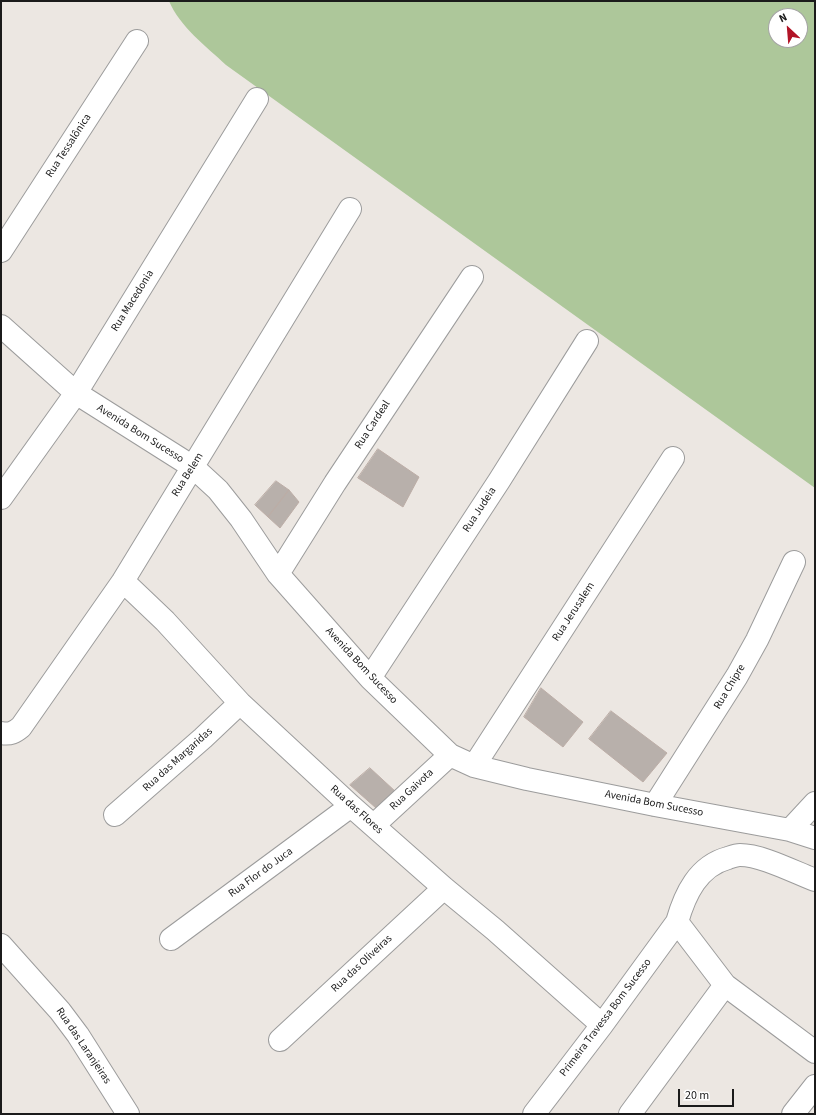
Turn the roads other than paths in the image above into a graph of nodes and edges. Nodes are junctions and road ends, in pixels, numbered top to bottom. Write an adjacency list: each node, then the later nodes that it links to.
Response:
1 (137, 41): 4 (street, Rua Tessalônica)
2 (257, 99): 8 (street, Rua Macedonia)
3 (350, 209): 10 (street, Rua Belem)
4 (1, 251)
5 (472, 277): 13 (street, Rua Cardeal)
6 (1, 326): 8 (street, Avenida Bom Sucesso)
7 (587, 341): 15 (street, Rua Judeia)
8 (76, 393): 10 (street, Avenida Bom Sucesso); 11 (street, Rua Macedonia)
9 (673, 458): 19 (street, Rua Jerusalem)
10 (193, 467): 13 (street, Avenida Bom Sucesso); 14 (street, Rua Belem)
11 (1, 498)
12 (794, 562): 21 (street, Rua Chipre)
13 (278, 574): 15 (street, Avenida Bom Sucesso)
14 (123, 580): 16 (street, Rua das Flores); 17 (street, Rua Belem)
15 (370, 678): 18 (street, Avenida Bom Sucesso)
16 (240, 703): 22 (street, Rua das Flores); 23 (street, Rua das Margaridas)
17 (8, 732)
18 (450, 754): 19 (street, Avenida Bom Sucesso); 24 (street, Rua Gaivota)
19 (474, 766): 21 (street, Avenida Bom Sucesso)
20 (815, 803): 25 (street)
21 (655, 805): 25 (street, Avenida Bom Sucesso)
22 (351, 806): 24 (street, Rua das Flores); 30 (street, Rua Flor do Juca)
23 (115, 815)
24 (374, 825): 28 (street, Rua das Flores)
25 (790, 830): 26 (street, Avenida Bom Sucesso)
26 (815, 838)
27 (815, 880): 29 (street, Primeira Travessa Bom Sucesso)
28 (444, 888): 33 (street, Rua das Flores); 34 (street, Rua das Oliveiras)
29 (677, 922): 32 (street); 33 (street, Primeira Travessa Bom Sucesso)
30 (171, 939)
31 (1, 945): 38 (street, Rua das Laranjeiras)
32 (725, 985): 35 (street); 40 (street)
33 (602, 1025): 39 (street, Primeira Travessa Bom Sucesso)
34 (280, 1040)
35 (814, 1048)
36 (815, 1086): 37 (street)
37 (797, 1112)
38 (128, 1114)
39 (534, 1114)
40 (630, 1114)

